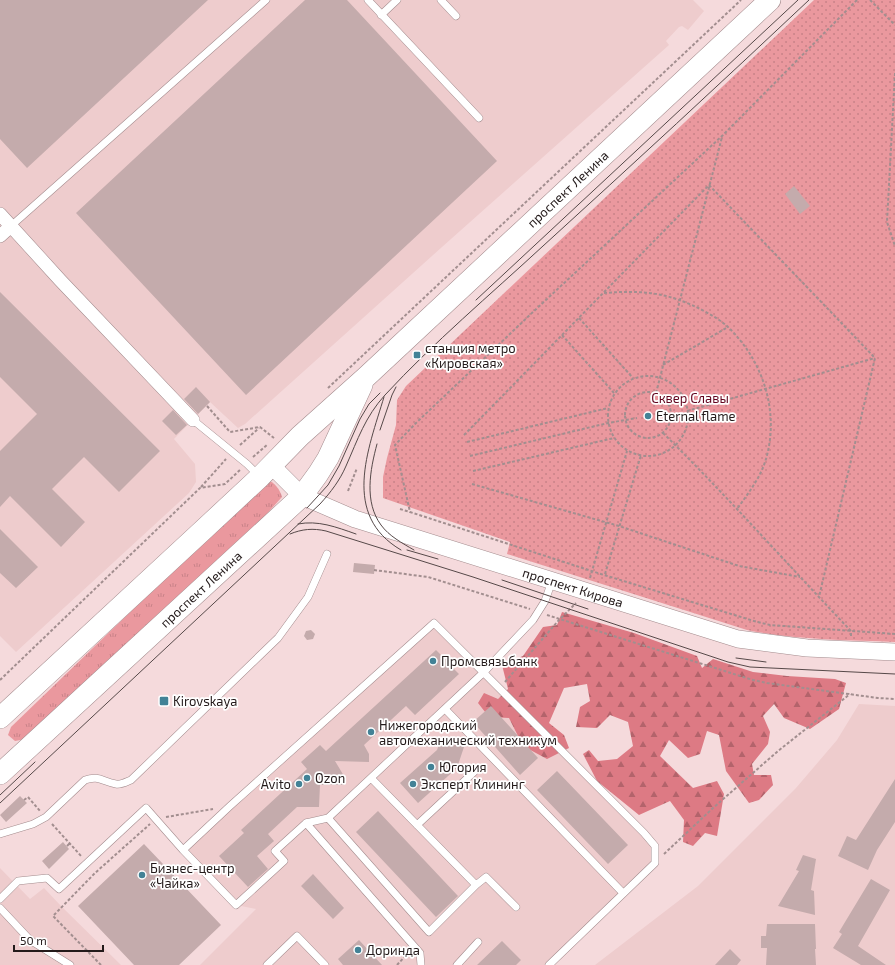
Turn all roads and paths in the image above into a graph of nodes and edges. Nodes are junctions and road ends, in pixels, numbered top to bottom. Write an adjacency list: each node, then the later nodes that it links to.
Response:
1 (266, 0): 18 (lane)
2 (368, 0): 9 (lane)
3 (397, 0): 9 (lane)
4 (440, 0): 10 (lane)
5 (741, 0): 32 (path)
6 (857, 0): 15 (path)
7 (870, 0): 11 (path)
8 (762, 4): 28 (main road, проспект Ленина)
9 (381, 15): 14 (lane)
10 (456, 16)
11 (895, 25)
12 (895, 73): 13 (path)
13 (894, 103): 20 (path)
14 (479, 118)
15 (723, 135): 16 (path); 64 (path)
16 (709, 185): 21 (path); 22 (path); 26 (path)
17 (0, 214): 18 (street)
18 (11, 226): 19 (street); 39 (street)
19 (0, 236)
20 (895, 246)
21 (603, 293): 22 (path); 23 (path)
22 (680, 300): 24 (path); 27 (path)
23 (579, 317): 25 (path); 30 (path)
24 (728, 327): 27 (path); 31 (path)
25 (562, 335): 33 (path); 45 (path)
26 (875, 358): 31 (path); 74 (path)
27 (662, 365): 29 (path)
28 (366, 377): 55 (main road, проспект Ленина); 61 (main road, проспект Ленина)
29 (659, 377): 30 (path); 34 (path); 37 (path)
30 (633, 378): 33 (path)
31 (766, 389): 37 (path); 62 (path)
32 (326, 390)
33 (614, 393): 36 (path)
34 (656, 393): 40 (path); 44 (path)
35 (207, 406): 42 (path)
36 (608, 408): 41 (path); 47 (path)
37 (688, 411): 50 (path)
38 (637, 418): 40 (path)
39 (193, 420): 55 (lane)
40 (625, 420): 41 (path); 44 (path)
41 (608, 423): 46 (path); 54 (path)
42 (260, 427): 43 (path); 49 (path)
43 (279, 433)
44 (663, 433): 50 (path)
45 (464, 435)
46 (614, 438): 51 (path); 57 (path)
47 (467, 442)
48 (268, 444): 55 (path)
49 (240, 445)
50 (675, 445): 52 (path); 62 (path)
51 (627, 451): 52 (path); 65 (path)
52 (641, 455): 66 (path)
53 (229, 456): 59 (path)
54 (470, 456)
55 (259, 468): 59 (path); 61 (street, проспект Кирова); 87 (main road, проспект Ленина)
56 (357, 468): 60 (path)
57 (473, 471)
58 (472, 484): 65 (path)
59 (200, 488): 82 (path)
60 (348, 491)
61 (302, 496): 72 (street, проспект Кирова); 88 (main road, проспект Ленина)
62 (737, 508): 71 (path)
63 (400, 509): 64 (path)
64 (410, 512): 69 (path)
65 (606, 523): 66 (path); 69 (path)
66 (619, 526): 70 (path); 71 (path)
67 (327, 554): 94 (lane)
68 (374, 570): 76 (path)
69 (592, 570): 70 (path); 73 (path)
70 (604, 575): 78 (path)
71 (800, 577): 74 (path)
72 (552, 580): 76 (lane); 80 (street, проспект Кирова)
73 (589, 581)
74 (819, 597): 78 (path)
75 (578, 601): 77 (path)
76 (539, 612): 77 (path); 81 (lane)
77 (559, 620): 83 (path); 84 (path)
78 (851, 631): 79 (path)
79 (895, 634)
80 (895, 652)
81 (484, 673): 83 (lane); 86 (lane); 97 (lane)
82 (0, 680)
83 (500, 689): 98 (lane)
84 (850, 694): 85 (path); 98 (path)
85 (895, 699)
86 (445, 710): 90 (lane); 101 (lane)
87 (0, 718)
88 (2, 768)
89 (474, 772): 93 (lane)
90 (371, 778): 91 (lane); 93 (lane)
91 (328, 818): 92 (lane); 100 (lane)
92 (306, 823): 97 (lane); 106 (lane)
93 (417, 825): 100 (lane)
94 (0, 834)
95 (70, 843): 96 (path)
96 (67, 846)
97 (184, 850): 102 (lane)
98 (655, 863): 101 (lane)
99 (95, 873): 108 (path)
100 (476, 885): 103 (lane)
101 (623, 893): 114 (lane)
102 (0, 899)
103 (516, 907)
104 (0, 908): 107 (lane)
105 (478, 942): 113 (lane)
106 (414, 947): 111 (path); 112 (lane)
107 (70, 965)
108 (101, 965)
109 (267, 965): 110 (lane)
110 (325, 965)
111 (397, 965)
112 (421, 965)
113 (457, 965)
114 (549, 965)

